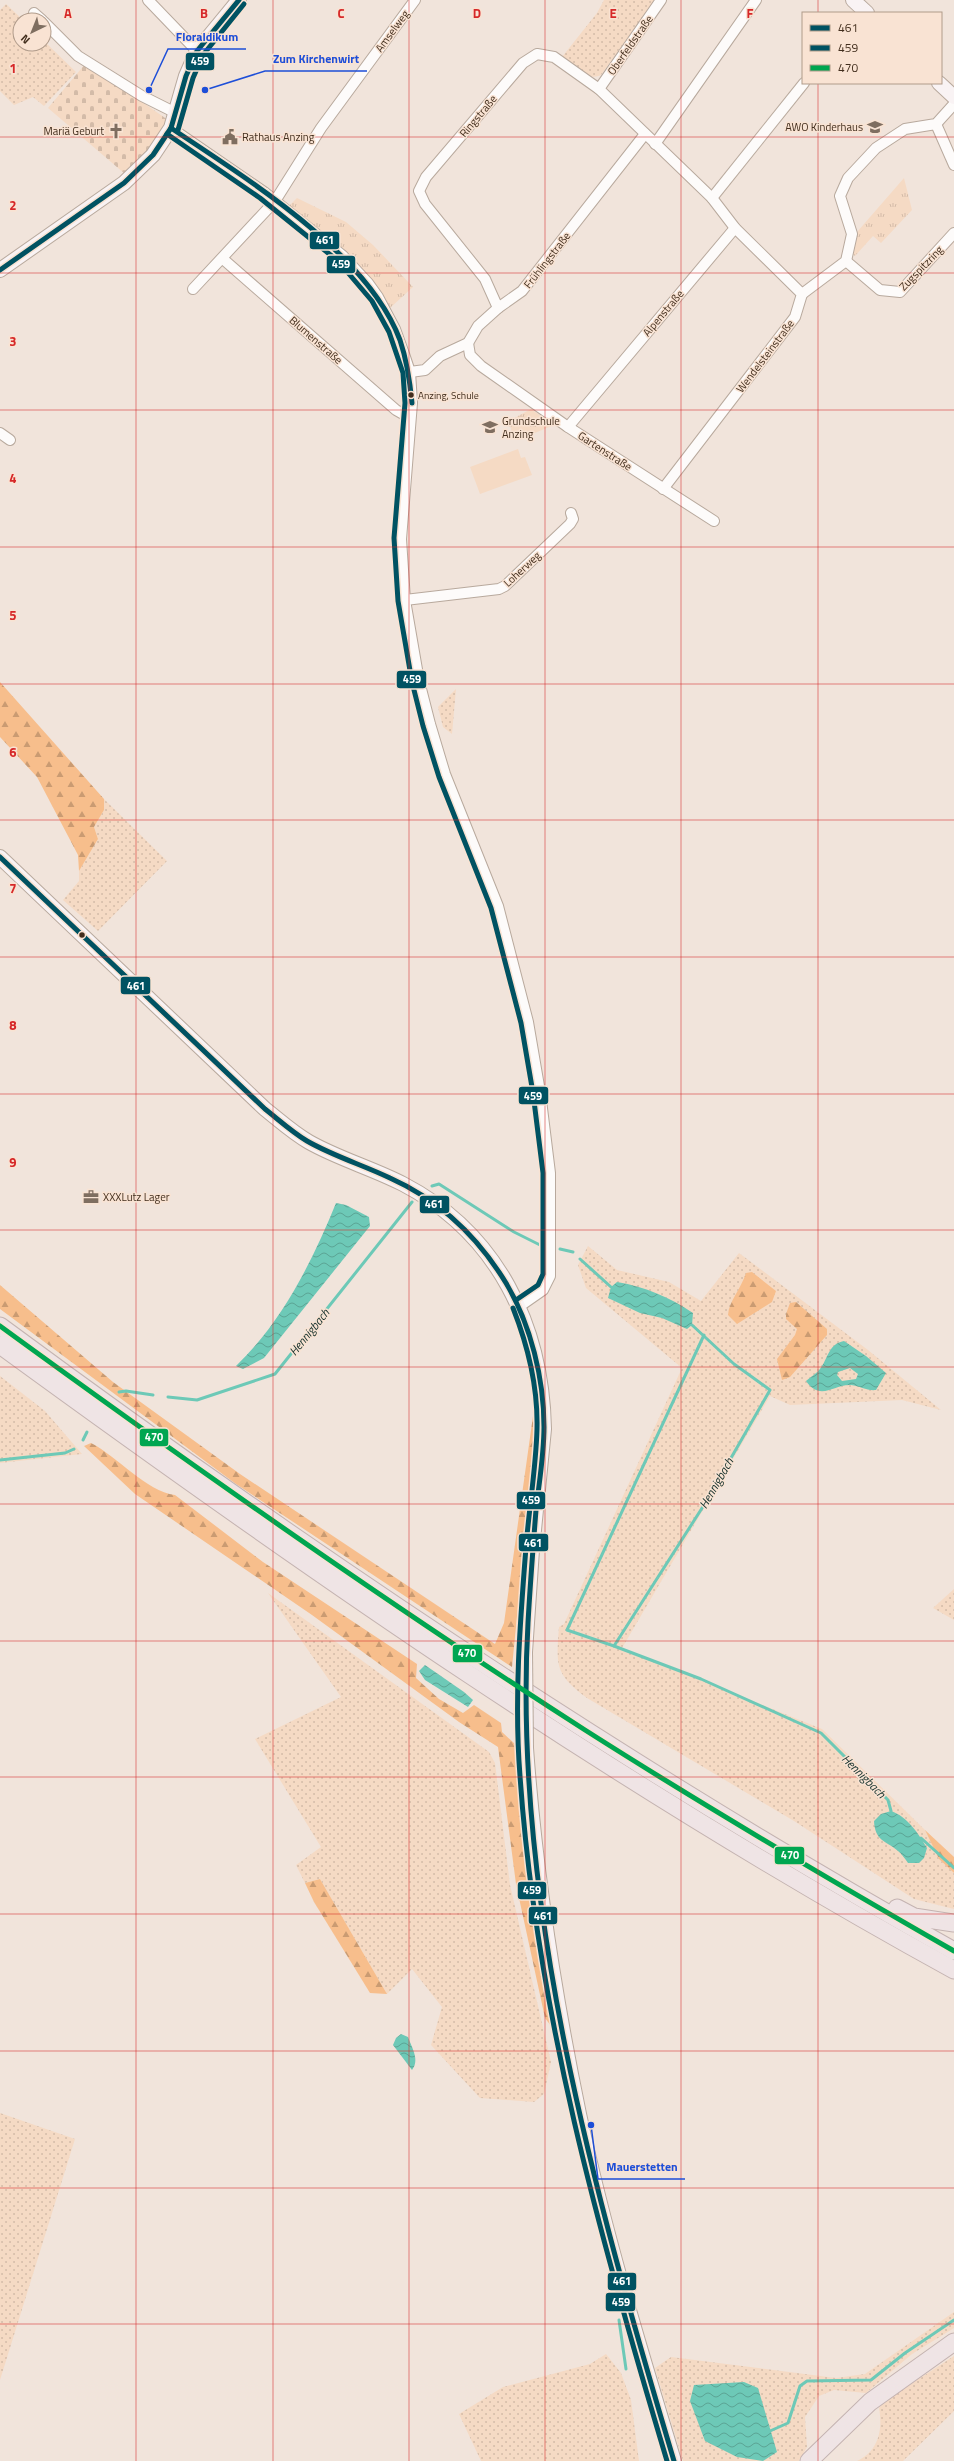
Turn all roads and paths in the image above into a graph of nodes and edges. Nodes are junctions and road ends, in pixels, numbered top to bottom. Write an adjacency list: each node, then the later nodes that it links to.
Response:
1 (148, 0): 9 (street)
2 (239, 0): 9 (street)
3 (415, 0): 22 (street, Amselweg)
4 (661, 0): 12 (street, Oberfeldstraße)
5 (756, 0): 19 (street)
6 (853, 0): 7 (street)
7 (866, 12)
8 (52, 30): 15 (street)
9 (197, 51): 15 (street)
10 (803, 84): 21 (street)
11 (940, 84): 13 (street)
12 (599, 89): 18 (street, Ringstraße); 30 (street, Ringstraße)
13 (954, 97)
14 (954, 104): 16 (street)
15 (176, 113): 17 (street)
16 (936, 124): 20 (street); 26 (street)
17 (171, 128): 22 (street); 27 (street)
18 (645, 134): 19 (street, Ringstraße); 30 (street, Frühlingstraße)
19 (655, 144): 21 (street)
20 (954, 165)
21 (712, 198): 23 (street)
22 (275, 201): 25 (street); 32 (street)
23 (735, 228): 29 (street); 34 (street, Alpenstraße)
24 (954, 233): 26 (street, Zugspitzring)
25 (223, 259): 28 (street); 33 (street, Blumenstraße)
26 (846, 261): 29 (street)
27 (0, 270)
28 (194, 288)
29 (802, 294): 37 (street, Wendelsteinstraße)
30 (498, 308): 31 (street, Frühlingstraße)
31 (468, 343): 32 (street); 34 (street, Gartenstraße)
32 (410, 372): 33 (street)
33 (410, 418): 40 (street)
34 (568, 427): 37 (street, Gartenstraße)
35 (0, 433): 36 (street)
36 (10, 440)
37 (663, 490): 39 (street, Gartenstraße)
38 (571, 513): 40 (street, Loherweg)
39 (714, 521)
40 (405, 600): 42 (street)
41 (0, 857): 42 (street)
42 (520, 1306): 52 (street, bridge)
43 (0, 1326): 45 (highway)
44 (0, 1345): 48 (highway)
45 (859, 1898): 46 (highway); 47 (highway)
46 (954, 1923)
47 (954, 1951)
48 (930, 1956): 49 (highway); 50 (highway)
49 (954, 1970)
50 (954, 1978)
51 (954, 2342): 53 (highway)
52 (674, 2461)
53 (809, 2461)

